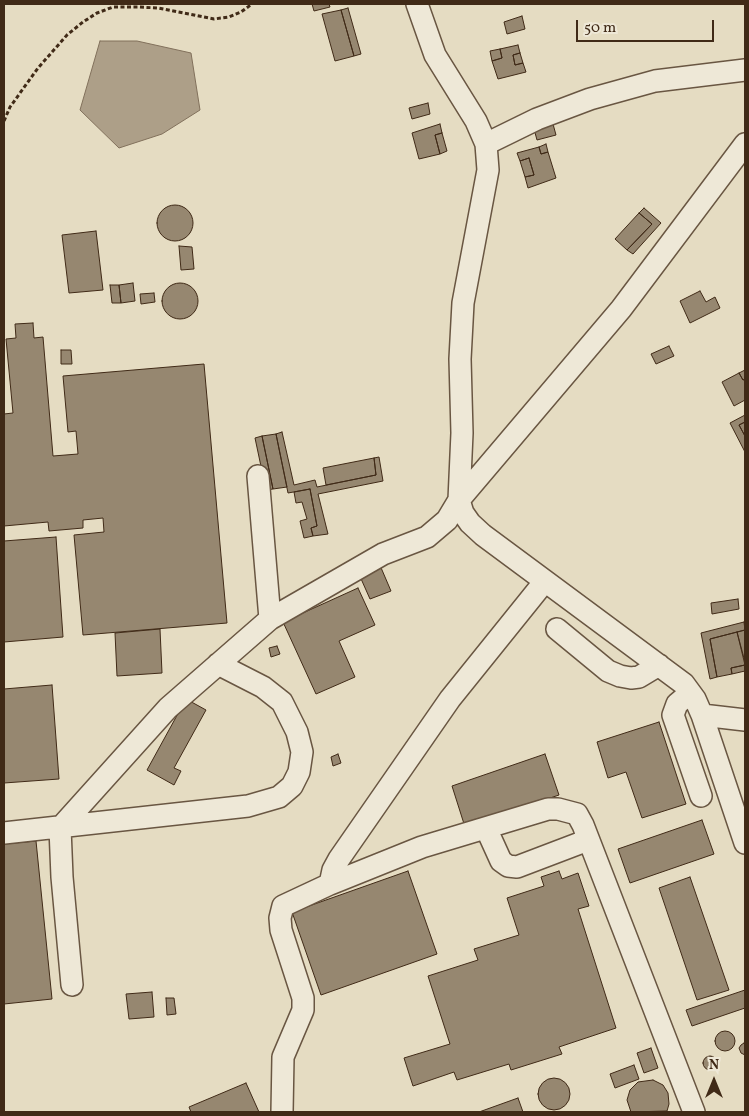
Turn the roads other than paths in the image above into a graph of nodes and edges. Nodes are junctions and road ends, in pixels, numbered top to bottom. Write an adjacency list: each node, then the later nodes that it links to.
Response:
1 (417, 4): 3 (street)
2 (745, 70): 3 (street)
3 (486, 144): 6 (street)
4 (745, 144): 6 (street)
5 (258, 476): 8 (street)
6 (459, 500): 7 (street); 8 (street)
7 (545, 581): 11 (street); 21 (street)
8 (270, 619): 10 (street)
9 (557, 629): 11 (street)
10 (218, 664): 16 (street); 16 (street)
11 (658, 665): 12 (street)
12 (690, 693): 13 (street); 15 (street)
13 (702, 714): 14 (street); 20 (street)
14 (745, 720)
15 (701, 796)
16 (60, 828): 18 (street); 22 (street)
17 (486, 828): 19 (street); 19 (street); 21 (street)
18 (4, 833)
19 (588, 840): 24 (street)
20 (745, 843)
21 (330, 884): 23 (street)
22 (72, 985)
23 (282, 1112)
24 (694, 1112)

